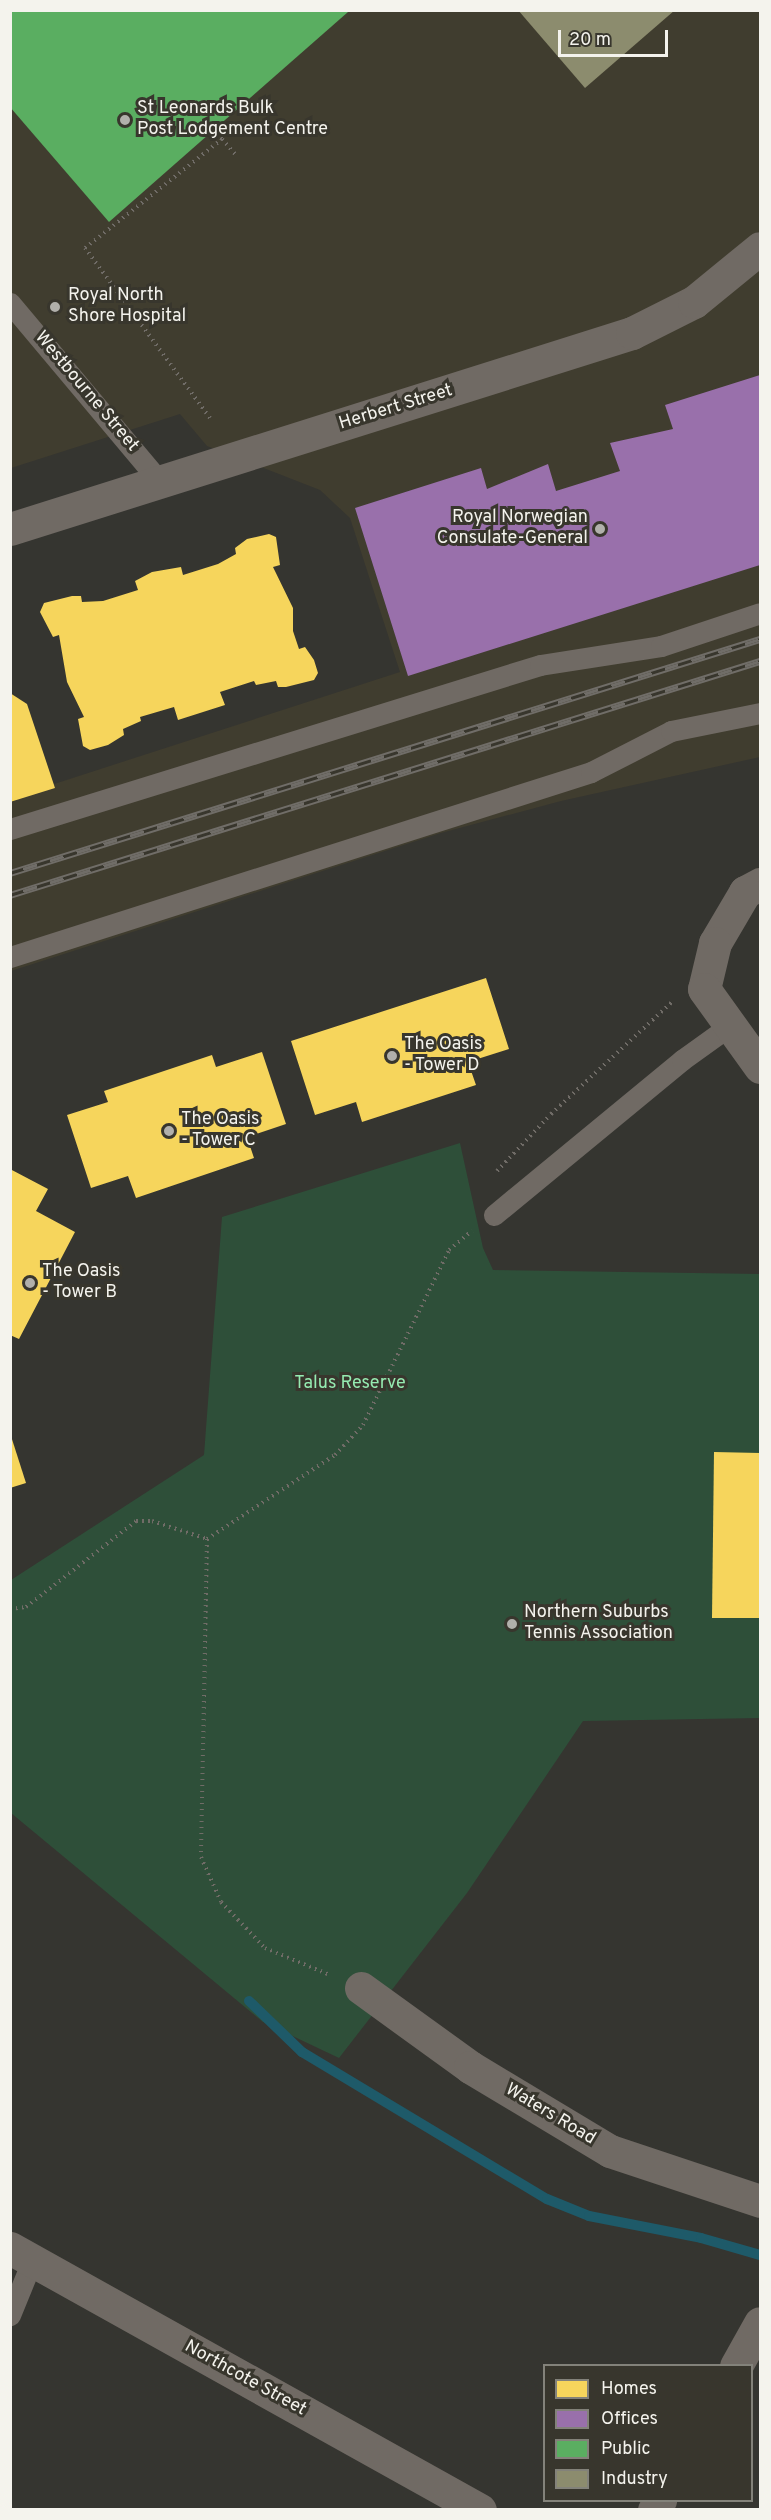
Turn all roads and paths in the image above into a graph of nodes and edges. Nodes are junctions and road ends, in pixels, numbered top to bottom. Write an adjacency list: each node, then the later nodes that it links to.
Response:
1 (215, 132): 2 (path)
2 (222, 139): 3 (path); 6 (path)
3 (236, 155)
4 (760, 248): 7 (street, Herbert Street)
5 (10, 303): 7 (lane, Westbourne Street)
6 (210, 418)
7 (160, 482): 8 (street, Herbert Street)
8 (10, 529)
9 (760, 613): 11 (lane)
10 (760, 713): 13 (lane)
11 (10, 829)
12 (760, 884): 14 (street)
13 (10, 957)
14 (704, 988): 15 (street); 17 (path)
15 (728, 1027): 16 (street); 18 (lane)
16 (760, 1067)
17 (491, 1178)
18 (495, 1215): 19 (path)
19 (207, 1539): 20 (path); 21 (path)
20 (10, 1609)
21 (361, 1988): 22 (street, Waters Road)
22 (760, 2201)
23 (21, 2255): 24 (lane); 27 (street, Northcote Street)
24 (10, 2315)
25 (760, 2323): 26 (street)
26 (737, 2364)
27 (480, 2510)

